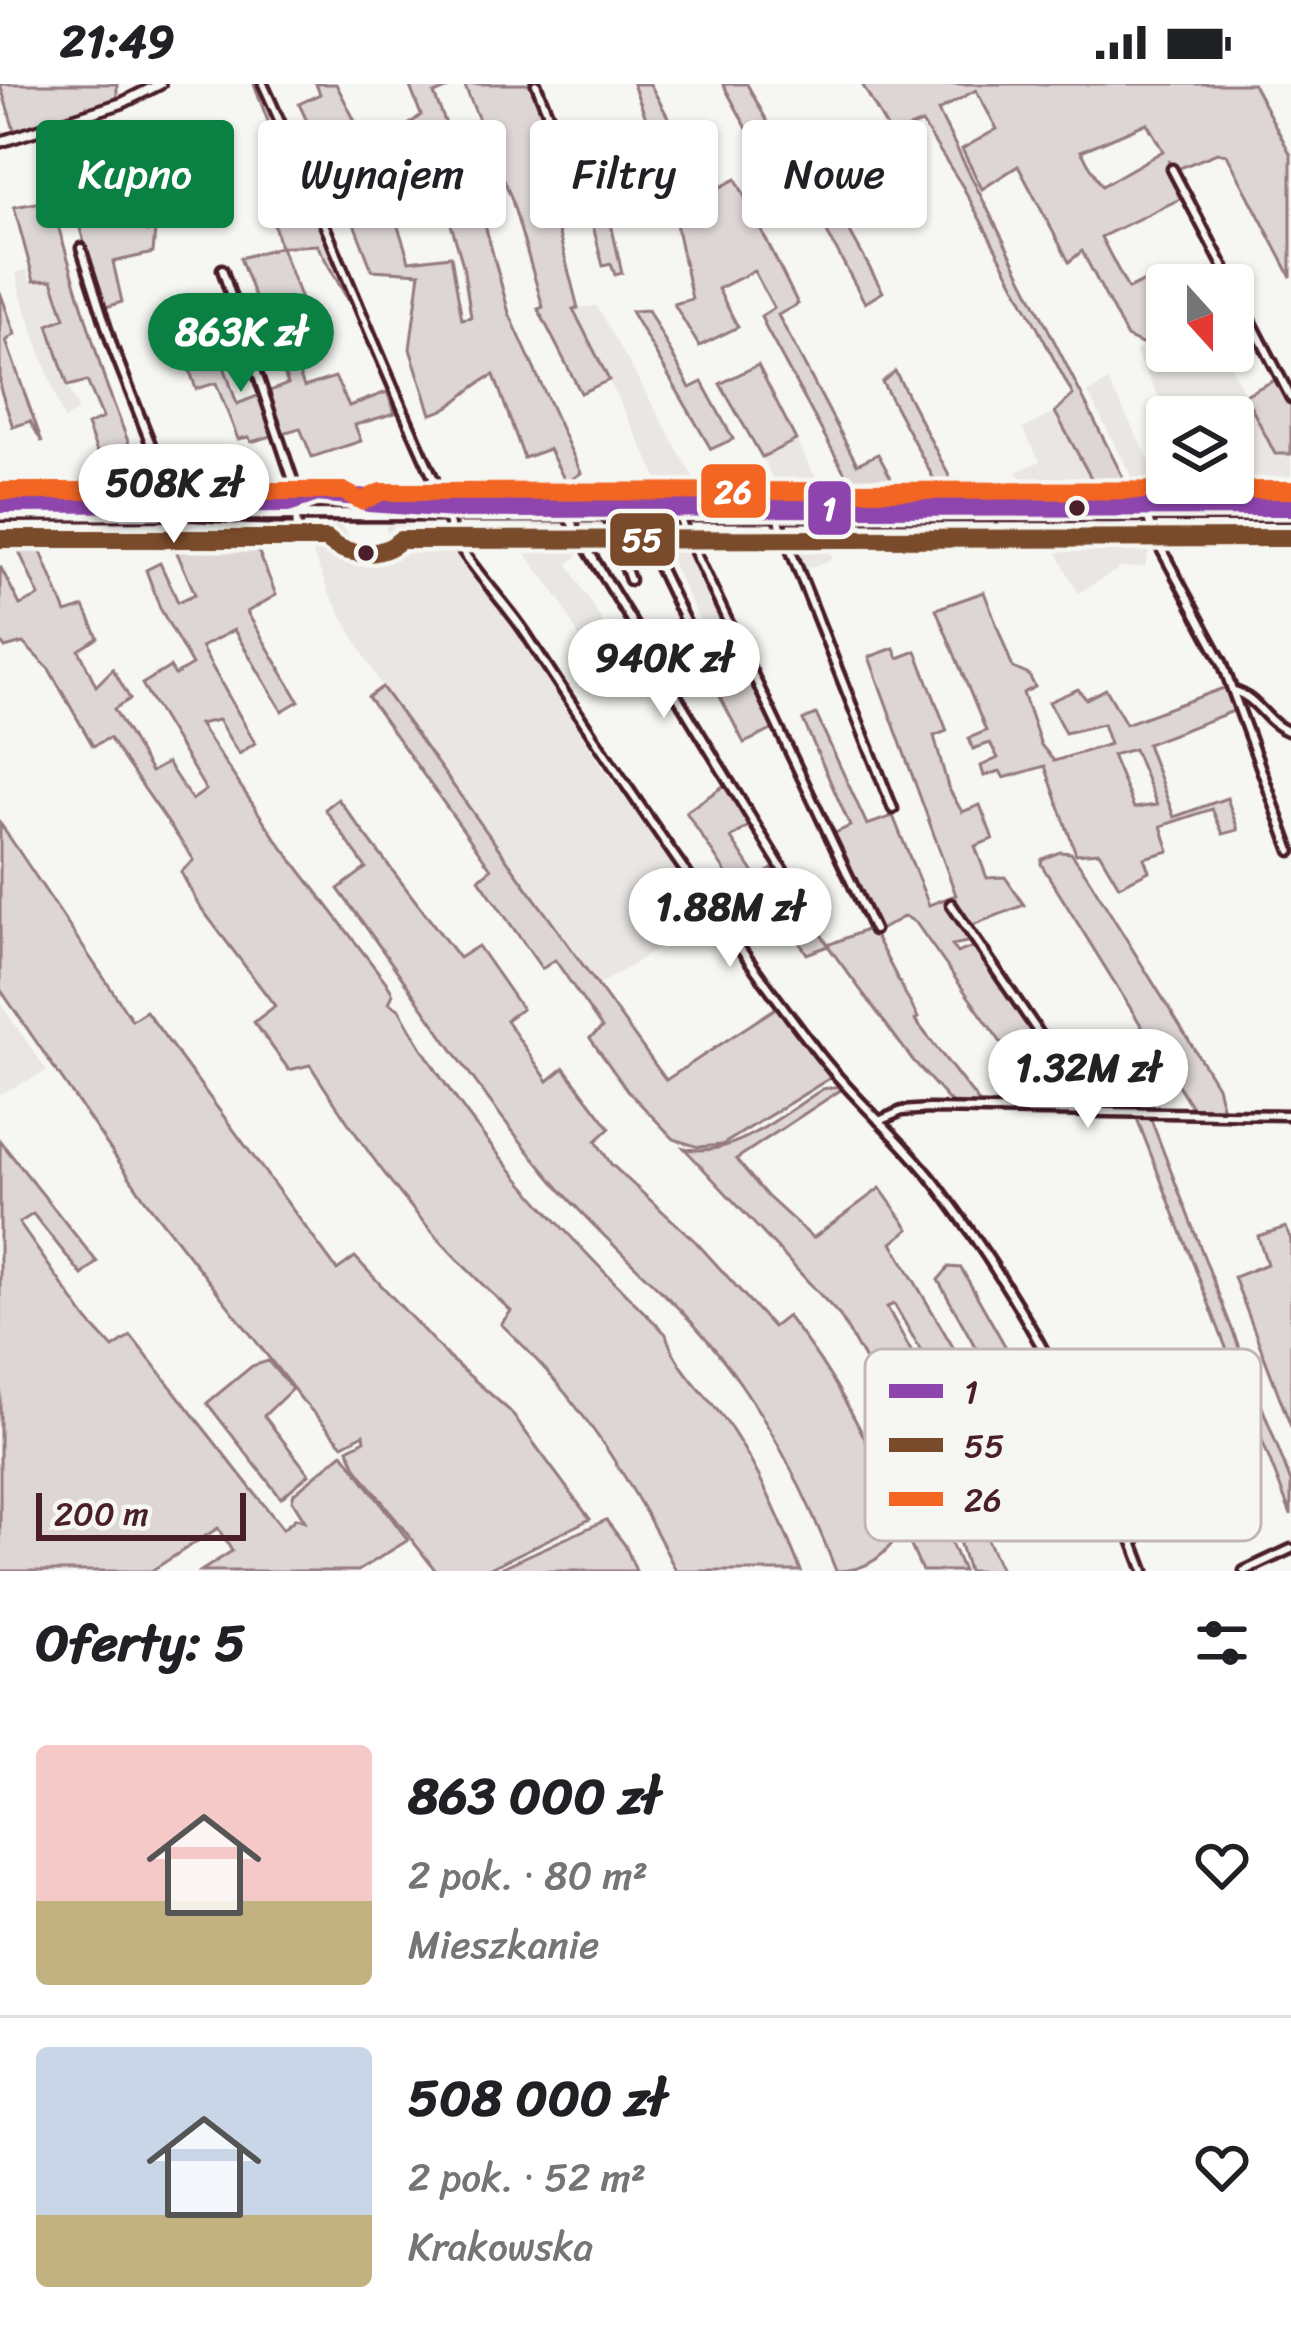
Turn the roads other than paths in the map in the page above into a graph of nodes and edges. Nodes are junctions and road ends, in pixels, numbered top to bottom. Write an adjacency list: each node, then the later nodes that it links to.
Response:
1 (160, 84): 5 (street)
2 (263, 84): 22 (street)
3 (536, 84): 4 (street)
4 (551, 120)
5 (0, 142)
6 (1172, 169): 8 (street)
7 (81, 248): 17 (street)
8 (1222, 264)
9 (221, 269): 16 (street)
10 (1254, 326): 11 (street)
11 (1291, 398)
12 (107, 489): 14 (street); 15 (street); 18 (street)
13 (252, 490): 17 (street)
14 (0, 492)
15 (143, 492)
16 (303, 494)
17 (234, 497): 18 (main road); 22 (main road)
18 (108, 503): 19 (main road)
19 (0, 504)
20 (1291, 511): 21 (main road)
21 (1146, 512): 22 (main road); 26 (main road); 33 (street)
22 (447, 513): 24 (main road); 27 (main road); 42 (street)
23 (0, 515): 24 (main road)
24 (296, 515): 30 (street)
25 (678, 516): 26 (main road); 29 (main road); 39 (street)
26 (777, 516): 35 (street)
27 (568, 517): 28 (main road); 38 (street)
28 (607, 517): 29 (main road); 31 (street)
29 (635, 517): 32 (street)
30 (0, 526)
31 (630, 580)
32 (693, 638)
33 (1234, 691): 34 (street); 36 (street)
34 (1291, 732)
35 (893, 809)
36 (1291, 851)
37 (951, 904): 40 (street)
38 (804, 905)
39 (874, 930)
40 (1081, 1110): 41 (street); 42 (street)
41 (1291, 1115)
42 (879, 1121): 43 (street)
43 (1041, 1349)
44 (1131, 1541): 46 (street)
45 (1291, 1549): 47 (street)
46 (1144, 1571)
47 (1244, 1571)

